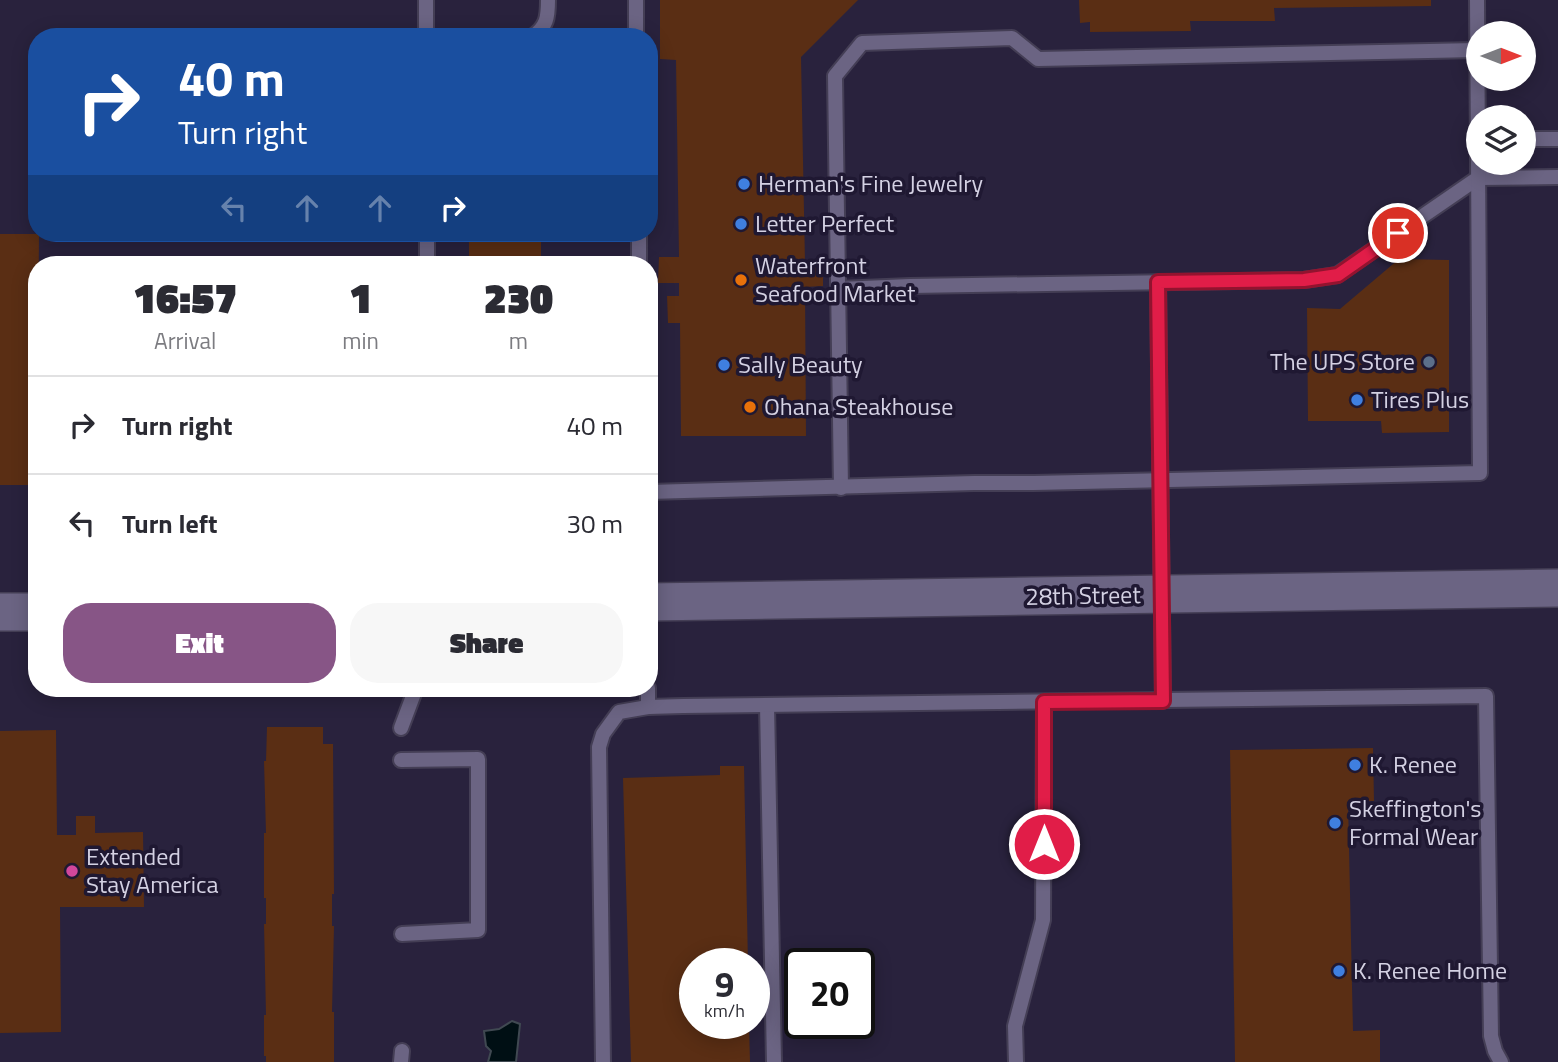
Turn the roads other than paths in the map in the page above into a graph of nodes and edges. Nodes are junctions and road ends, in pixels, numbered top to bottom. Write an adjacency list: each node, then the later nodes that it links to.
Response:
1 (426, 0): 6 (lane)
2 (548, 0): 7 (lane)
3 (636, 0): 8 (lane)
4 (1477, 0): 5 (lane)
5 (1477, 21)
6 (426, 28)
7 (542, 28)
8 (636, 28)
9 (1466, 50): 15 (lane)
10 (1536, 139): 11 (lane)
11 (1558, 139)
12 (1478, 177): 13 (lane); 14 (lane); 16 (lane)
13 (1558, 177)
14 (1158, 282): 15 (lane); 16 (lane)
15 (839, 289): 17 (lane)
16 (1160, 480): 17 (lane); 20 (lane)
17 (841, 488): 18 (lane)
18 (658, 492)
19 (1558, 588): 20 (street, 28th Street)
20 (1162, 594): 21 (street, 28th Street); 26 (lane)
21 (658, 602)
22 (0, 612): 23 (street)
23 (28, 612)
24 (413, 697): 30 (lane)
25 (648, 697): 29 (lane)
26 (1163, 701): 27 (lane); 36 (lane)
27 (1044, 702): 28 (lane); 35 (lane)
28 (767, 705): 29 (lane); 34 (lane)
29 (648, 708): 33 (lane)
30 (401, 728)
31 (401, 760): 32 (lane)
32 (402, 934)
33 (603, 1062)
34 (774, 1062)
35 (1016, 1062)
36 (1501, 1062)

